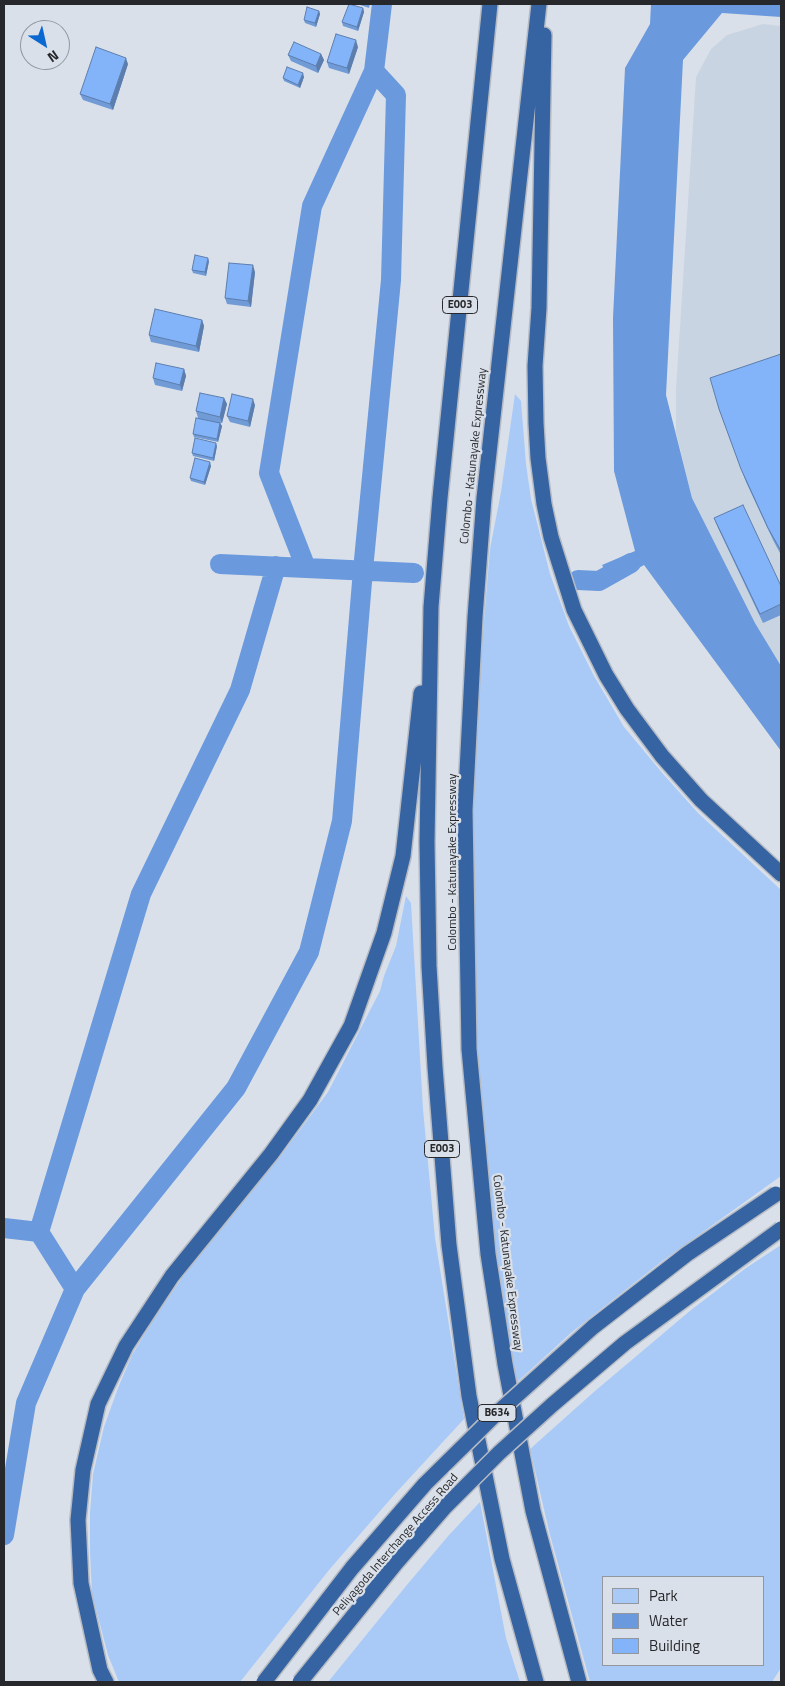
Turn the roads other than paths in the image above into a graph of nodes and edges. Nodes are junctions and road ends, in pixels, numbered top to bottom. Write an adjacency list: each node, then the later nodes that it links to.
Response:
1 (490, 4): 4 (highway, Colombo - Katunayake Expressway / E003)
2 (539, 4): 12 (highway, Colombo - Katunayake Expressway / E003)
3 (545, 4): 5 (highway)
4 (431, 607): 8 (highway); 11 (highway, Colombo - Katunayake Expressway / E003)
5 (781, 874)
6 (779, 1192): 9 (highway, Peliyagoda Interchange Access Road / B634, bridge)
7 (781, 1229): 10 (highway, Peliyagoda Interchange Access Road / B634, bridge)
8 (106, 1682)
9 (264, 1682)
10 (300, 1682)
11 (536, 1682)
12 (579, 1682)

